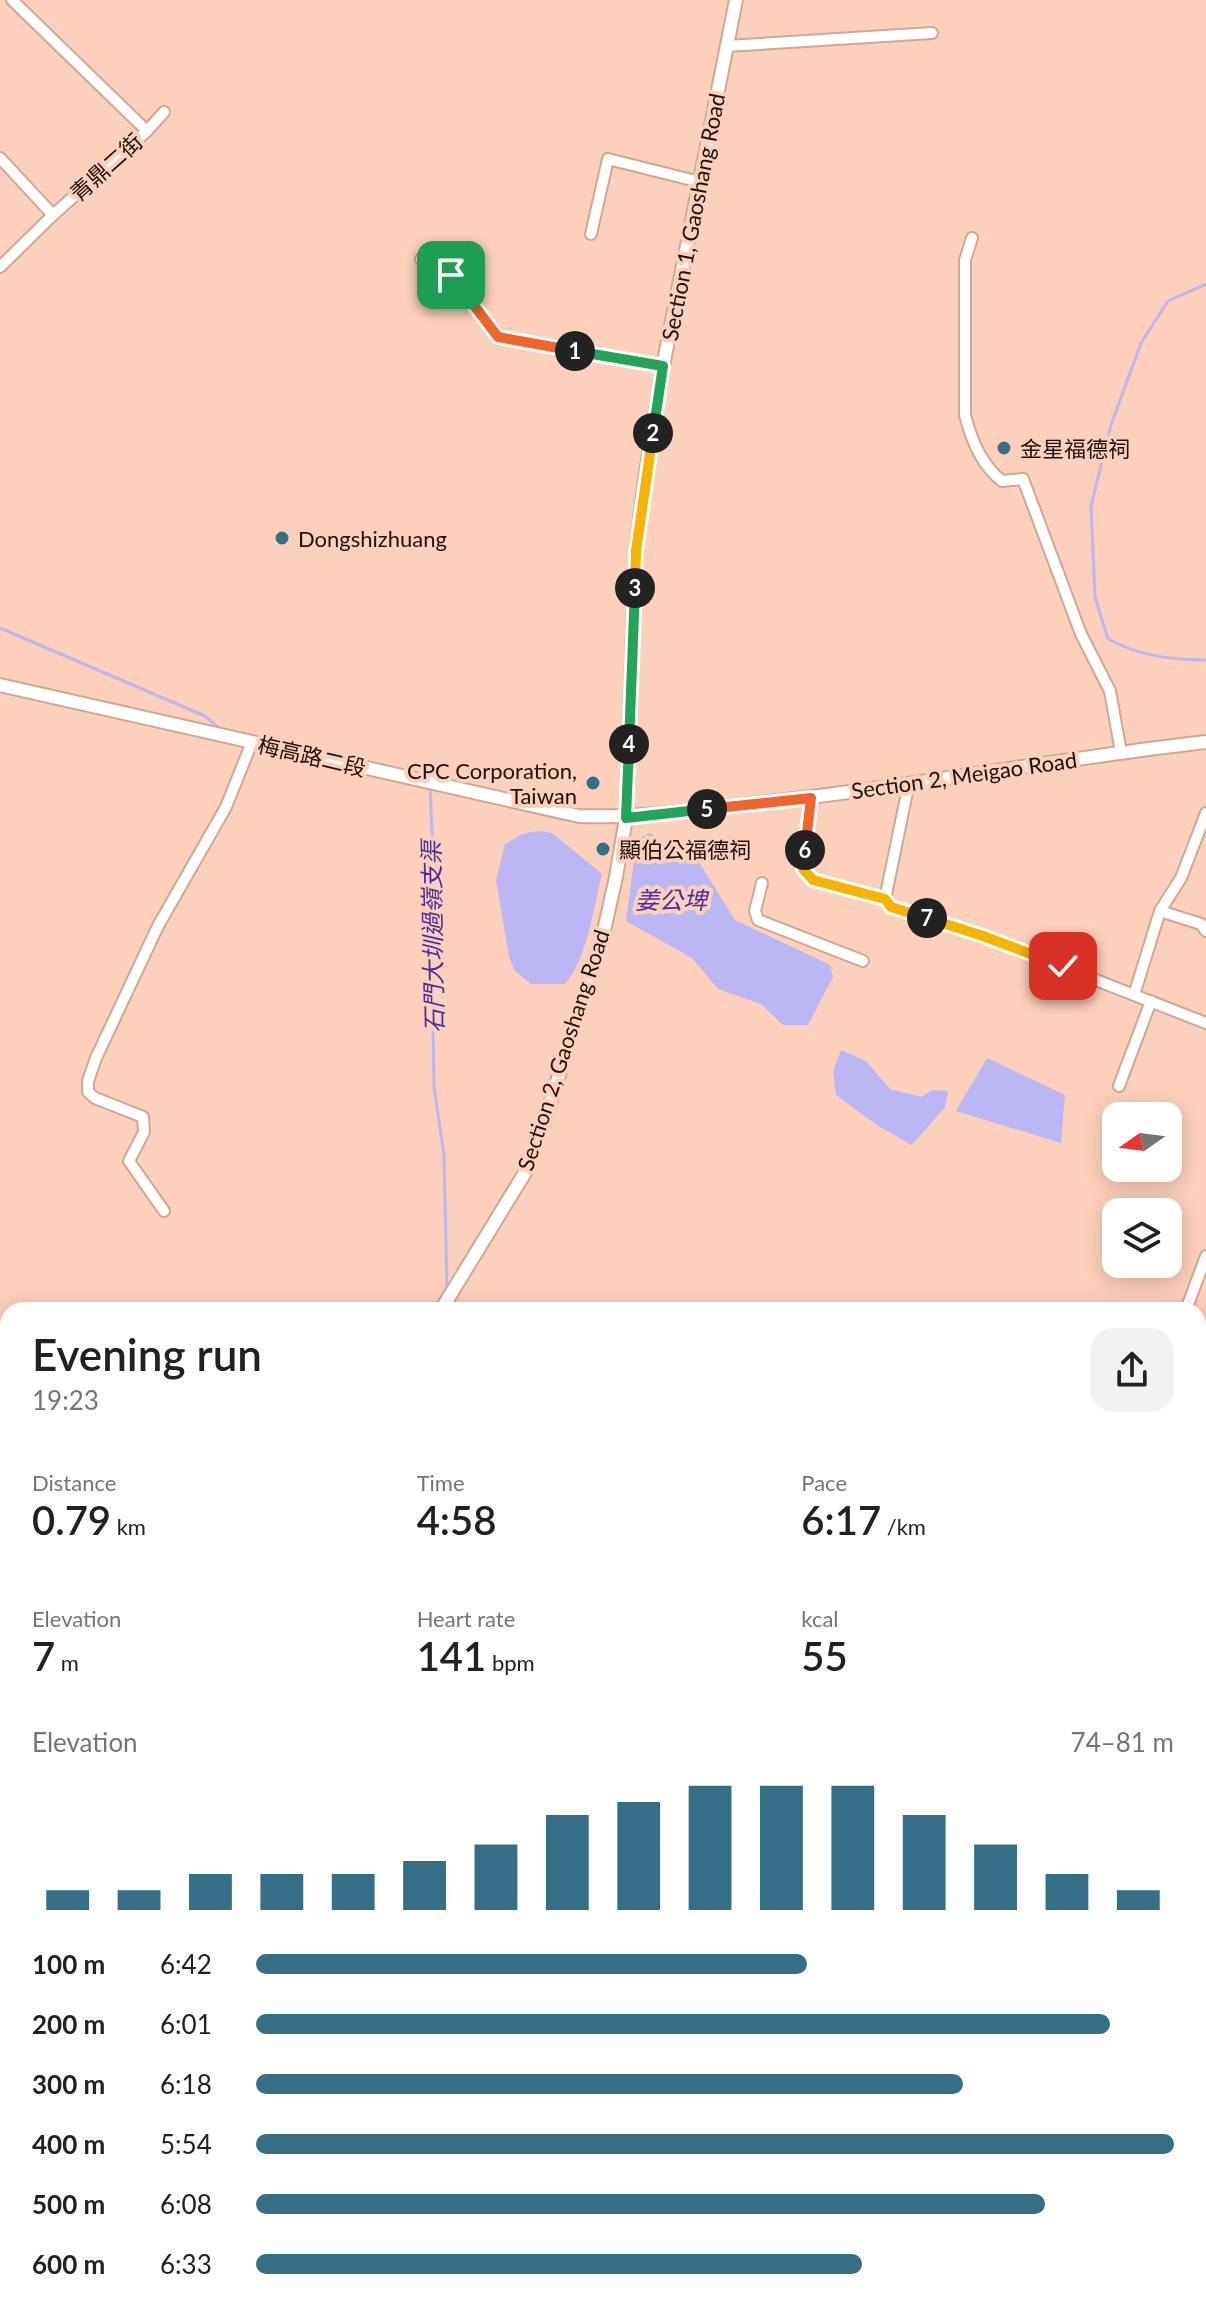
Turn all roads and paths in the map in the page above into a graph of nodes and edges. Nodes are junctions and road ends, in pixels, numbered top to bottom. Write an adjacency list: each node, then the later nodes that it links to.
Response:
1 (12, 0): 6 (street, 青鼎二街)
2 (736, 0): 4 (street, Section 1, Gaoshang Road)
3 (932, 33): 4 (street)
4 (727, 46): 8 (street, Section 1, Gaoshang Road)
5 (164, 112): 6 (street)
6 (147, 131): 9 (street, 青鼎二街)
7 (0, 158): 9 (street)
8 (700, 182): 10 (street); 14 (street, Section 1, Gaoshang Road)
9 (53, 215): 13 (street, 青鼎二街)
10 (591, 234)
11 (972, 238): 18 (street)
12 (421, 259): 14 (street)
13 (0, 267)
14 (663, 366): 22 (street, Section 1, Gaoshang Road)
15 (0, 685): 17 (street, 梅高路二段)
16 (1206, 742): 18 (street, Section 2, Meigao Road)
17 (252, 743): 22 (street, 梅高路二段); 32 (street)
18 (1121, 752): 19 (street, Section 2, Meigao Road)
19 (909, 783): 20 (street, Section 2, Meigao Road); 24 (street)
20 (811, 798): 22 (street, Section 2, Meigao Road); 24 (street)
21 (1206, 813): 25 (street)
22 (626, 818): 34 (street, Section 2, Gaoshang Road)
23 (762, 883): 27 (street)
24 (885, 899): 28 (street)
25 (1160, 911): 26 (street); 28 (street)
26 (1206, 931)
27 (863, 961)
28 (1134, 995): 29 (street)
29 (1151, 1001): 30 (street); 31 (street)
30 (1206, 1023)
31 (1119, 1086)
32 (164, 1211)
33 (1206, 1256): 35 (street)
34 (446, 1302)
35 (1189, 1302)

